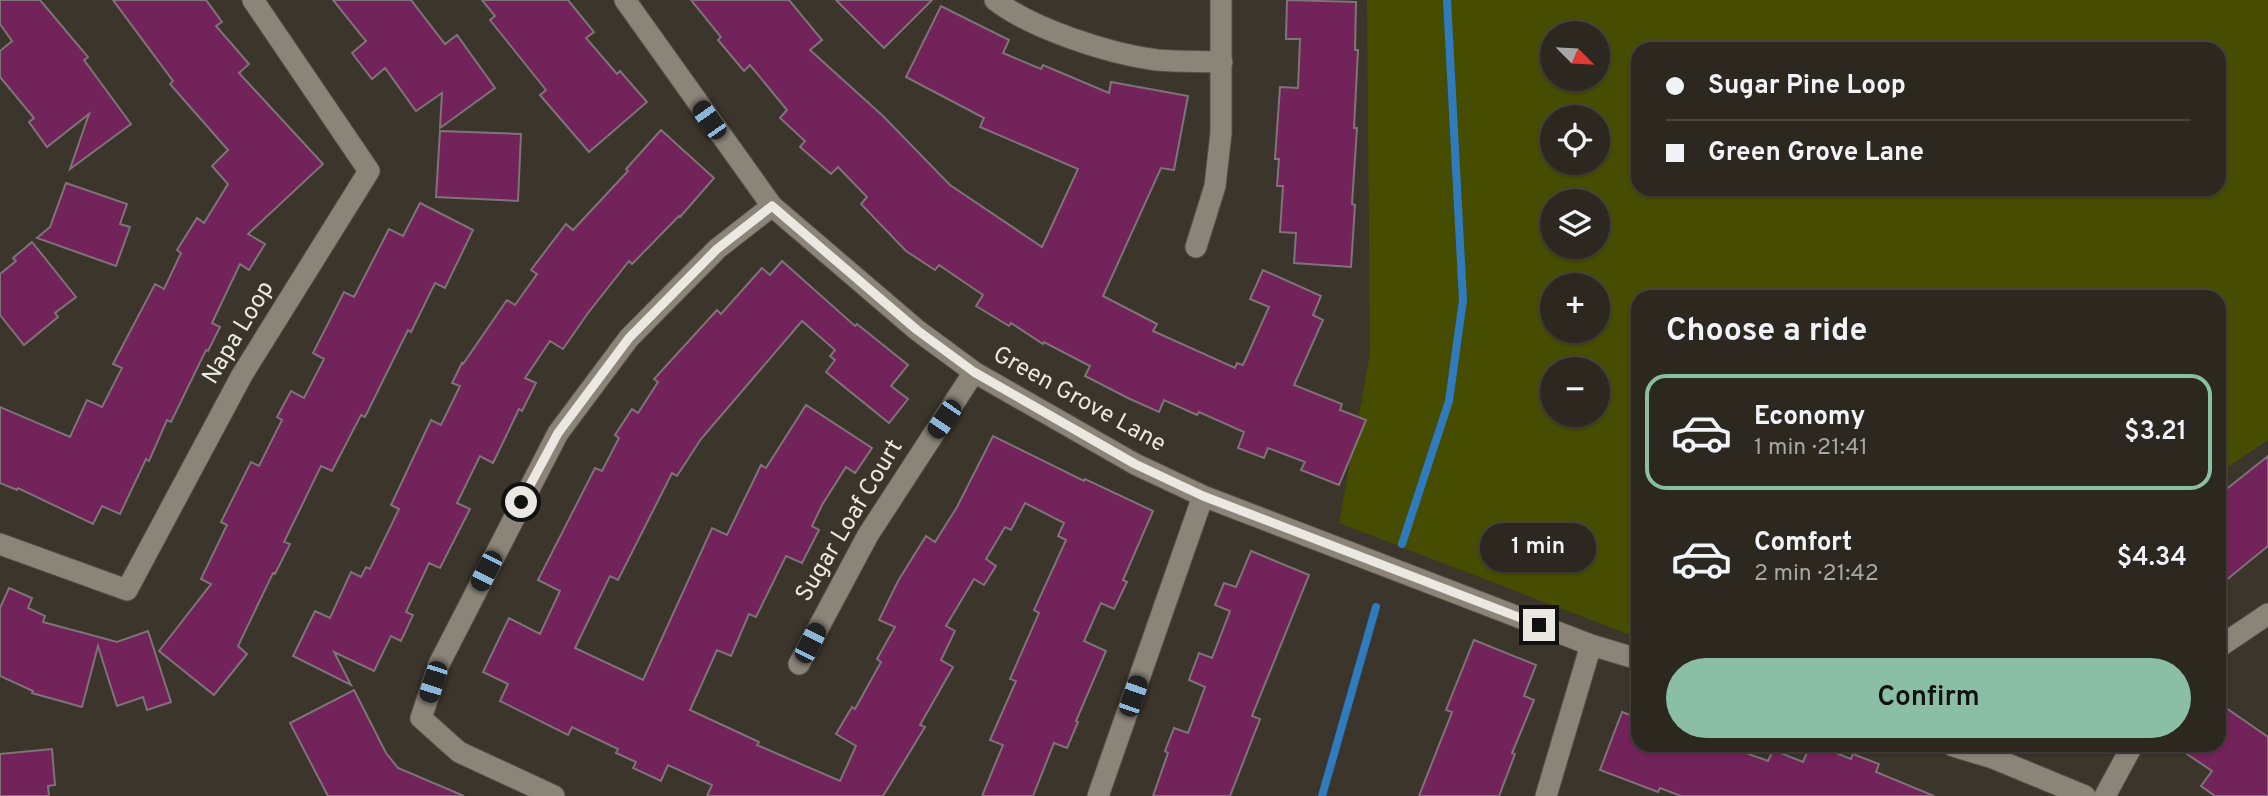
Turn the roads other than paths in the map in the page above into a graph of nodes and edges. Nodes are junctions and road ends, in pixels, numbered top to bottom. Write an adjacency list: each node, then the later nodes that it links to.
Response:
1 (253, 0): 10 (street, Napa Loop)
2 (625, 0): 6 (street, Green Grove Lane)
3 (995, 0): 5 (street)
4 (1221, 0): 5 (street)
5 (1222, 62): 7 (street)
6 (772, 206): 8 (street, Green Grove Lane); 18 (street)
7 (1196, 247)
8 (974, 372): 9 (street, Green Grove Lane); 15 (street, Sugar Loaf Court)
9 (1203, 496): 13 (street, Green Grove Lane); 19 (street)
10 (0, 544)
11 (2268, 614): 12 (street)
12 (2226, 642)
13 (1591, 645): 14 (street, Green Grove Lane); 20 (street)
14 (1631, 657)
15 (799, 664)
16 (1973, 752): 21 (street)
17 (2129, 752): 22 (street)
18 (554, 796)
19 (1098, 796)
20 (1546, 796)
21 (2085, 796)
22 (2105, 796)

